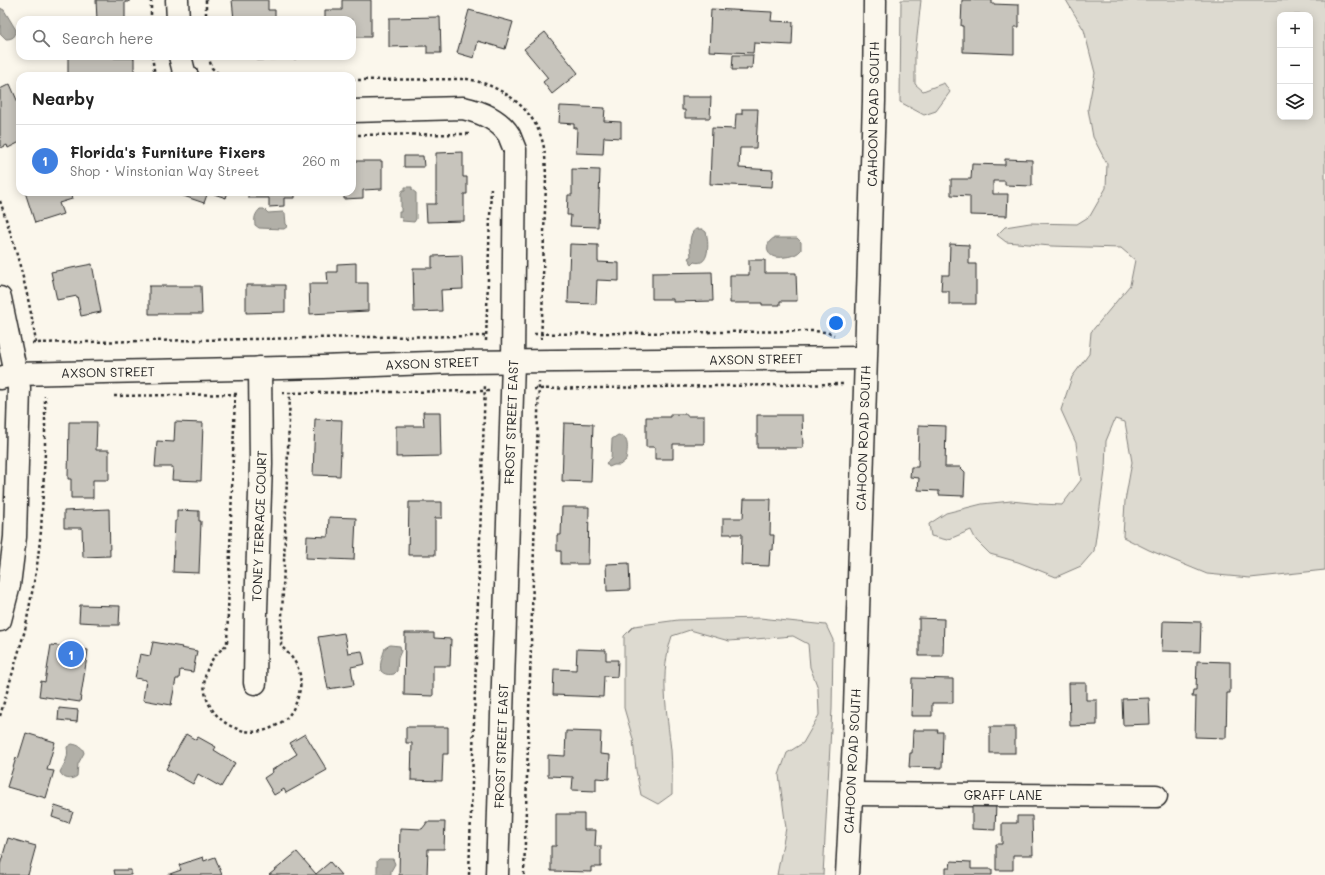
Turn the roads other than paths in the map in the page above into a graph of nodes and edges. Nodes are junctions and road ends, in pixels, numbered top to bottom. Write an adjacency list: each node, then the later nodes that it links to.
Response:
1 (177, 0): 3 (street)
2 (875, 0): 8 (street, CAHOON ROAD SOUTH)
3 (178, 16)
4 (181, 60): 5 (street)
5 (184, 72)
6 (356, 111): 9 (street, FROST STREET EAST)
7 (0, 298): 11 (street)
8 (855, 358): 9 (street, AXSON STREET); 14 (street, CAHOON ROAD SOUTH)
9 (513, 362): 10 (street, AXSON STREET); 16 (street, FROST STREET EAST)
10 (260, 368): 11 (street, AXSON STREET); 13 (street, TONEY TERRACE COURT)
11 (8, 376): 12 (street)
12 (0, 620)
13 (255, 683)
14 (851, 794): 15 (street, GRAFF LANE); 17 (street, CAHOON ROAD SOUTH)
15 (1156, 796)
16 (497, 875)
17 (847, 875)

